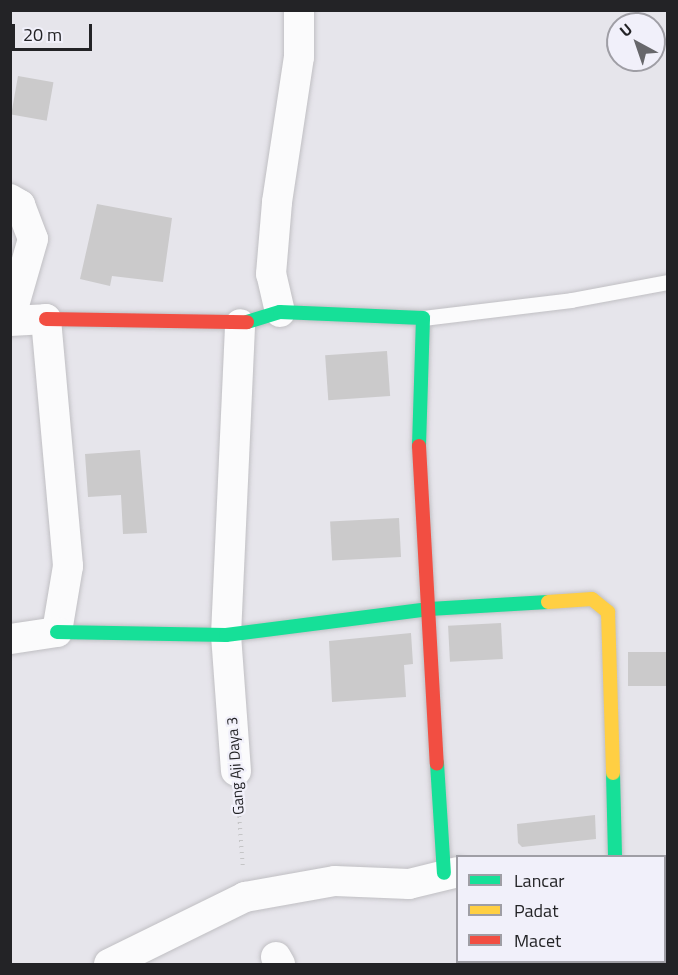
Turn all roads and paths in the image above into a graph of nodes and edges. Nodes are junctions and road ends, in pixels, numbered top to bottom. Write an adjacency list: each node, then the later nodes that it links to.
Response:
1 (299, 10): 4 (street)
2 (10, 200): 7 (street)
3 (668, 282): 5 (lane)
4 (280, 312): 5 (street); 8 (street)
5 (423, 318): 9 (street)
6 (46, 319): 7 (street); 8 (street); 10 (street)
7 (10, 320)
8 (240, 324): 11 (street, Gang Aji Daya 3)
9 (429, 609): 11 (street); 14 (street); 15 (street)
10 (57, 632): 11 (street); 12 (street)
11 (226, 635): 13 (street, Gang Aji Daya 3)
12 (10, 639)
13 (236, 771): 16 (path, Gang Aji Daya 3)
14 (615, 855)
15 (451, 872): 16 (street)
16 (244, 897): 17 (street)
17 (109, 964)

